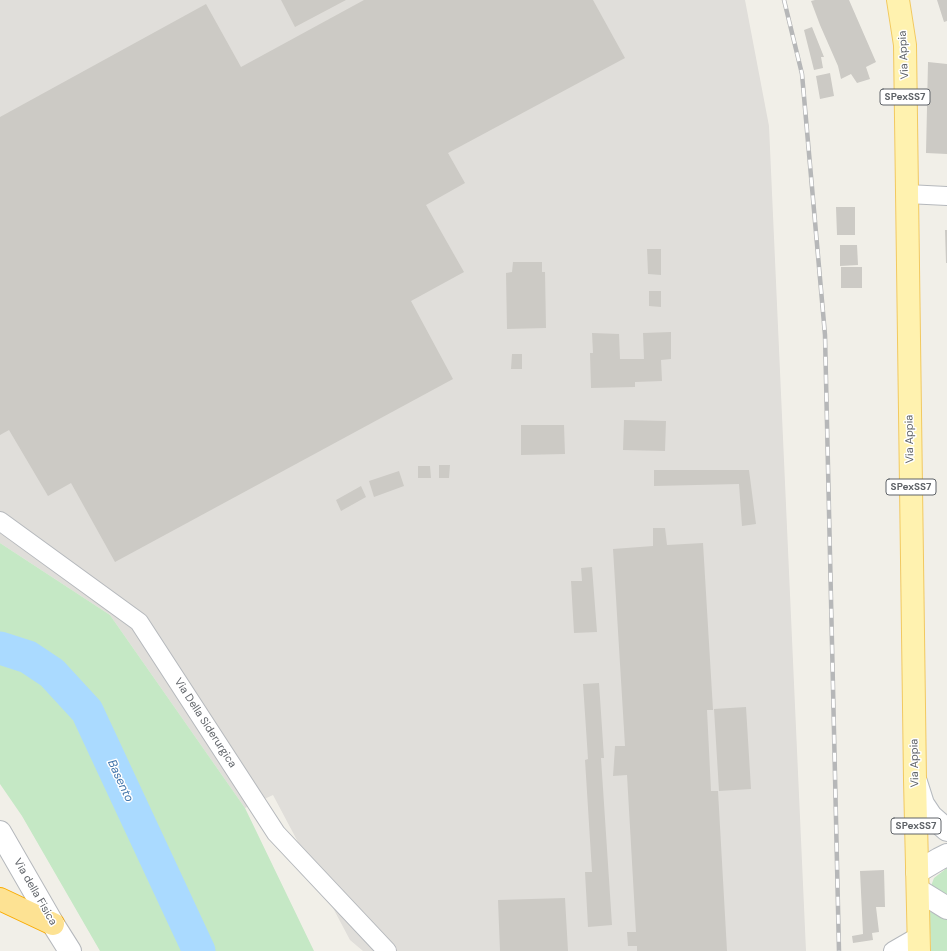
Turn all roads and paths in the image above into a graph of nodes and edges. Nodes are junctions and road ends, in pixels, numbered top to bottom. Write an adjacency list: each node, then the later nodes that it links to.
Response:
1 (898, 0): 2 (main road, Via Appia / SPexSS7)
2 (907, 194): 3 (street); 5 (main road, Via Appia / SPexSS7)
3 (947, 196)
4 (0, 521): 15 (street, Via Della Siderurgica)
5 (915, 780): 6 (street); 9 (main road, Via Appia / SPexSS7)
6 (947, 830)
7 (0, 832): 12 (street, Via della Fisica)
8 (947, 855): 9 (street)
9 (918, 881): 11 (street); 13 (main road, Via Appia / SPexSS7)
10 (0, 899): 12 (highway)
11 (947, 908)
12 (53, 924): 14 (street, Via della Fisica)
13 (919, 944): 16 (street)
14 (70, 951)
15 (387, 951)
16 (893, 951)

